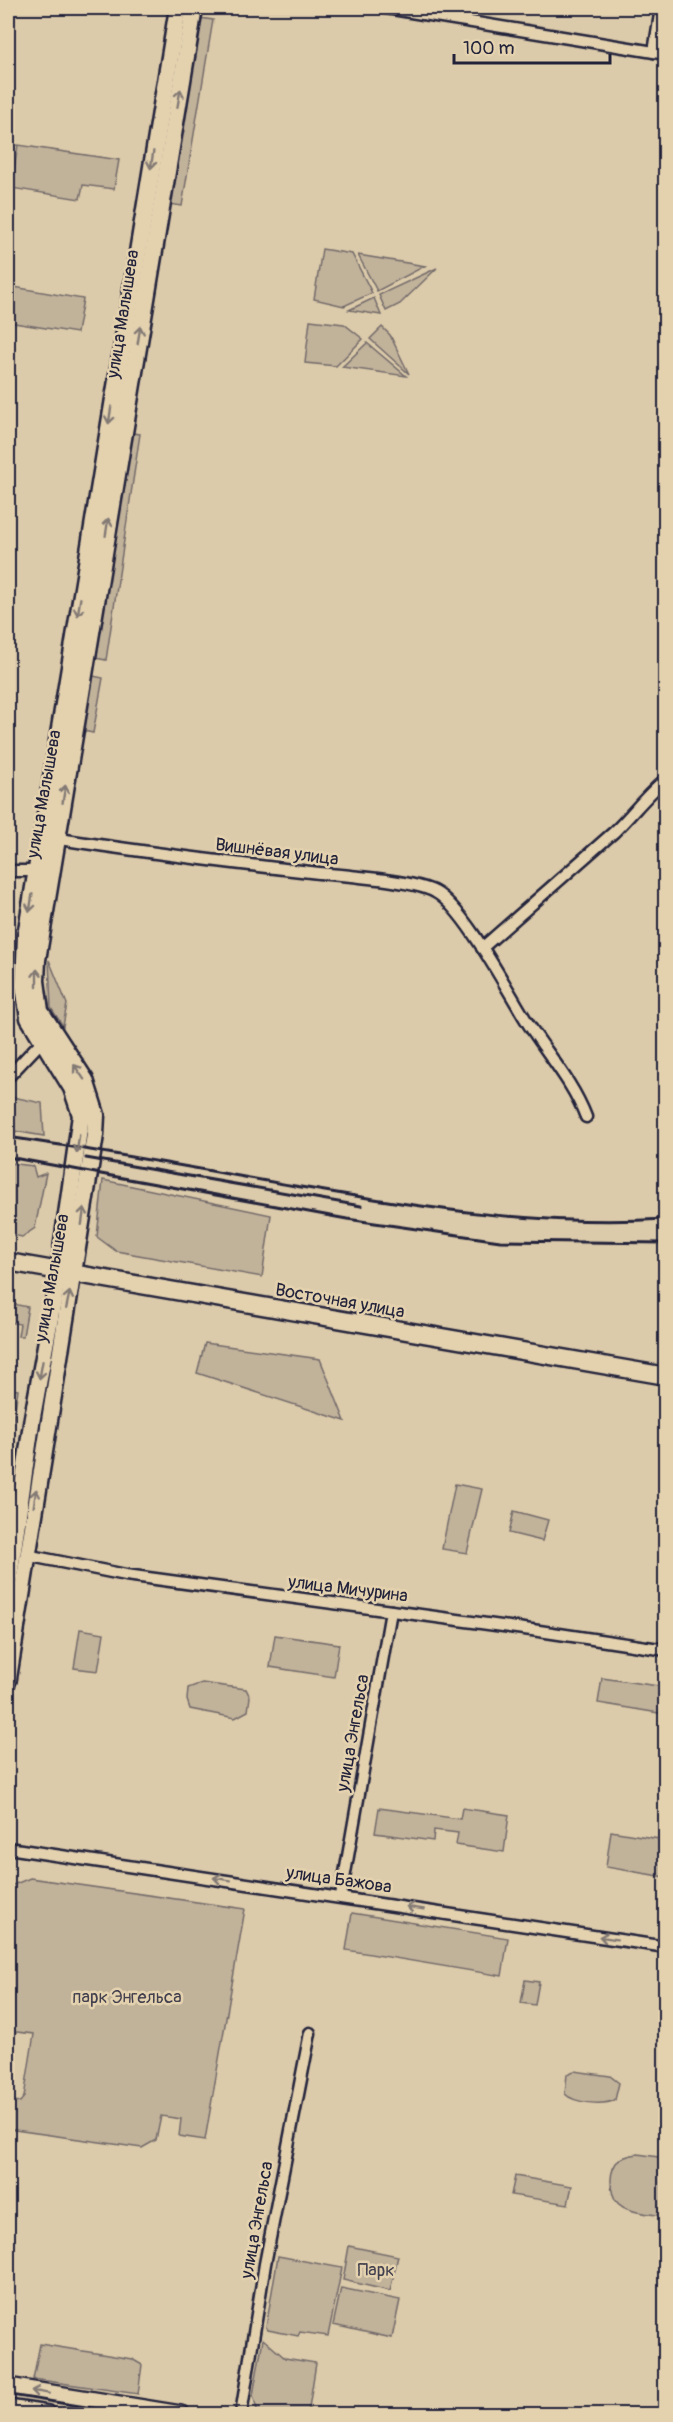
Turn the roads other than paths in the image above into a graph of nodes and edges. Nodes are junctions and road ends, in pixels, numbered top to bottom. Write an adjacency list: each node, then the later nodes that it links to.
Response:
1 (178, 8): 8 (main road, улица Малышева, one-way to 8)
2 (194, 8): 8 (main road, улица Малышева, one-way to 2)
3 (386, 8): 5 (street)
4 (661, 8): 5 (street)
5 (654, 52): 6 (street)
6 (666, 54)
7 (666, 779): 12 (street)
8 (49, 838): 9 (main road, улица Малышева); 11 (main road, улица Малышева); 12 (street, Вишнёвая улица)
9 (53, 858): 11 (street); 17 (main road, улица Малышева, one-way to 9)
10 (8, 871): 11 (street)
11 (36, 871): 13 (main road, улица Малышева, one-way to 13)
12 (482, 948): 15 (street, Вишнёвая улица)
13 (42, 1041): 14 (street); 17 (main road, улица Малышева, one-way to 17)
14 (8, 1077)
15 (586, 1117)
16 (8, 1262): 17 (main road, Восточная улица)
17 (66, 1272): 18 (main road, Восточная улица); 19 (main road, улица Малышева, one-way to 17); 20 (main road, улица Малышева, one-way to 20)
18 (666, 1377)
19 (26, 1555): 21 (street, улица Мичурина); 23 (main road, улица Малышева)
20 (8, 1588)
21 (391, 1611): 22 (street, улица Мичурина); 25 (street, улица Энгельса)
22 (666, 1650)
23 (8, 1681)
24 (8, 1848): 25 (street, улица Бажова, one-way to 24)
25 (341, 1896): 26 (street, улица Бажова, one-way to 25)
26 (666, 1947)
27 (310, 2033): 32 (street, улица Энгельса)
28 (8, 2386): 31 (main road, one-way to 28)
29 (8, 2408): 30 (main road)
30 (48, 2415)
31 (180, 2415)
32 (241, 2415)

